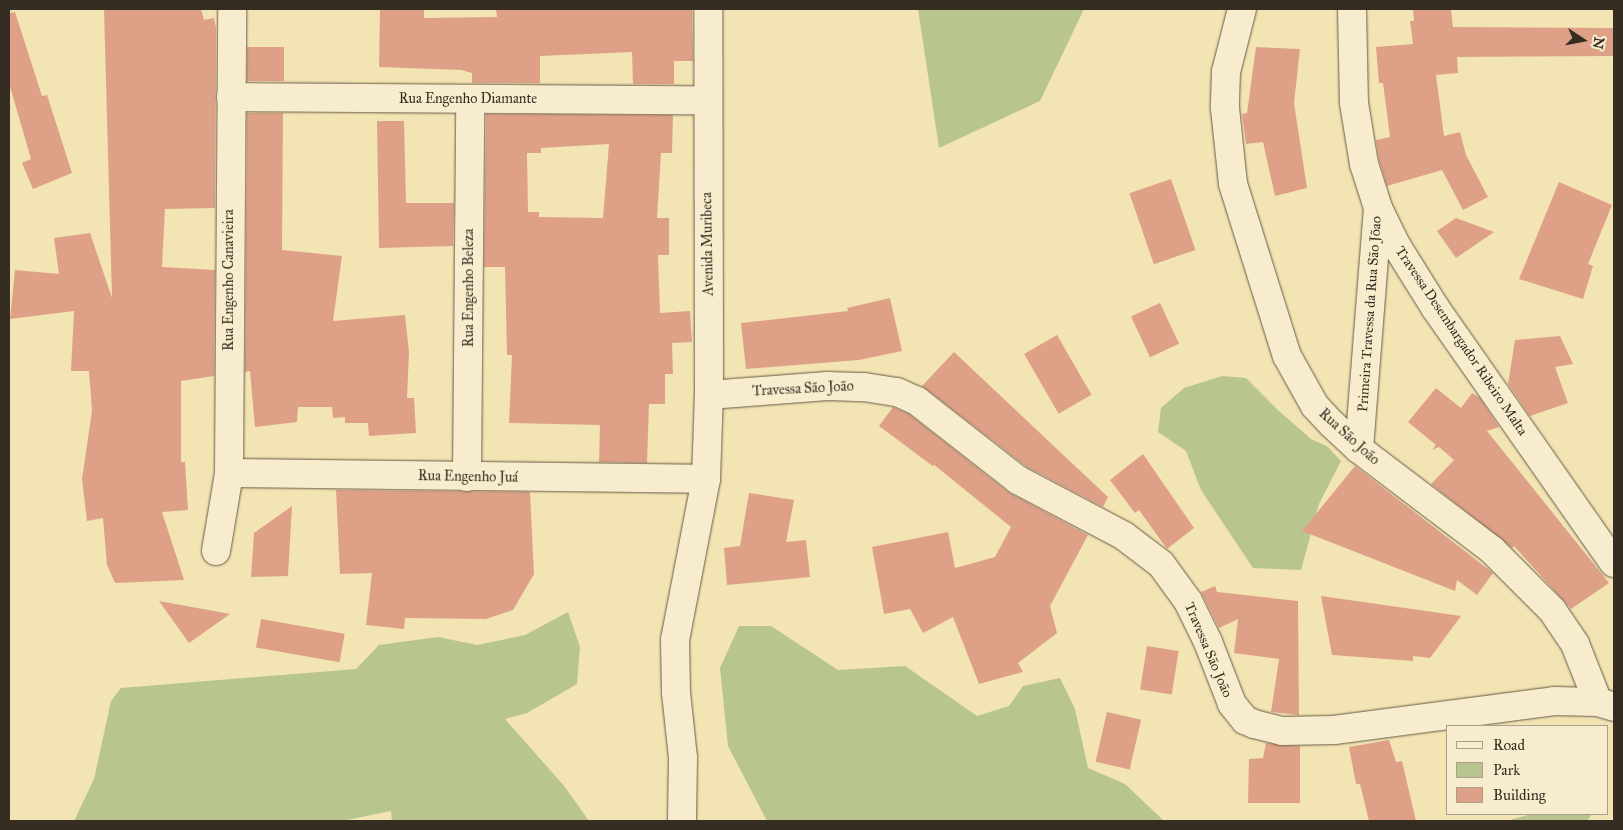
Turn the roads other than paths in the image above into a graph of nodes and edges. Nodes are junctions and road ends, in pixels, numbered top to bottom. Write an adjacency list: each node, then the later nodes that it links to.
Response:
1 (232, 9): 5 (street, Rua Engenho Canavieira)
2 (708, 9): 7 (street, Avenida Muribeca)
3 (1242, 9): 10 (street, Rua São João)
4 (1352, 9): 8 (street, Travessa Desembargador Ribeiro Malta)
5 (231, 96): 6 (street, Rua Engenho Diamante); 11 (street, Rua Engenho Canavieira)
6 (470, 99): 7 (street, Rua Engenho Diamante); 12 (street, Rua Engenho Beleza)
7 (706, 100): 9 (street, Avenida Muribeca)
8 (1378, 208): 10 (street, Primeira Travessa da Rua São Jõao); 15 (street, Travessa Desembargador Ribeiro Malta)
9 (709, 395): 13 (street, Avenida Muribeca); 16 (street, Travessa São João)
10 (1359, 449): 16 (street, Rua São João)
11 (229, 473): 12 (street, Rua Engenho Juá); 14 (street, Rua Engenho Canavieira)
12 (467, 477): 13 (street, Rua Engenho Juá)
13 (706, 479): 17 (street, Avenida Muribeca)
14 (216, 551)
15 (1614, 563)
16 (1606, 705)
17 (682, 821)

